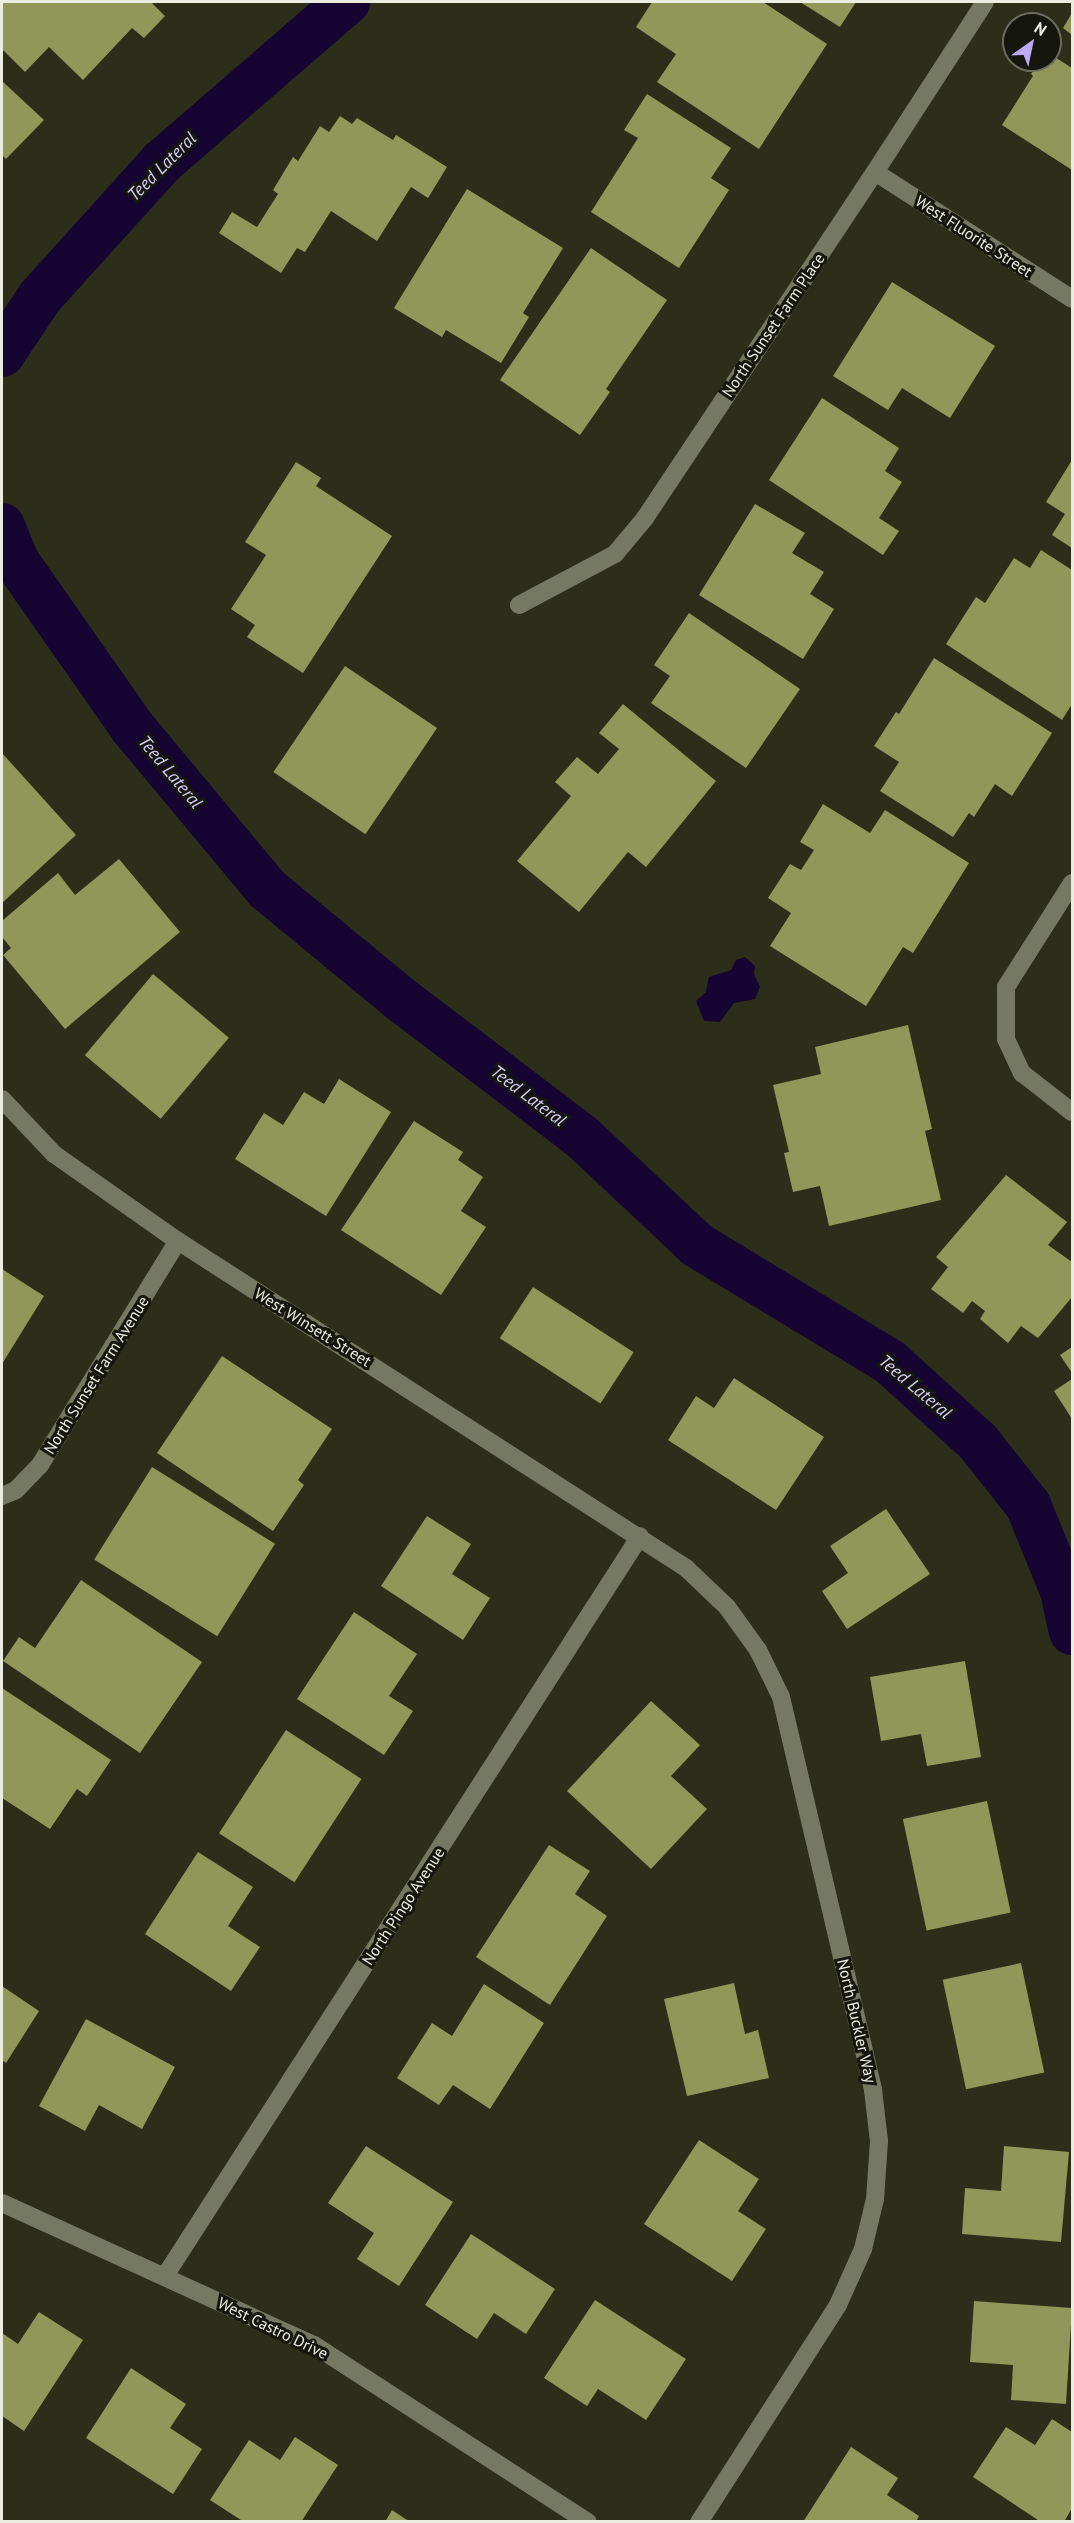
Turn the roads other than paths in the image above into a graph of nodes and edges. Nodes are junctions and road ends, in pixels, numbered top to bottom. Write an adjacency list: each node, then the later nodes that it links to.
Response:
1 (985, 2): 2 (street, North Sunset Farm Place)
2 (875, 172): 3 (street, West Fluorite Street); 4 (street, North Sunset Farm Place)
3 (1072, 299)
4 (519, 605)
5 (1072, 883): 7 (street)
6 (2, 1099): 8 (street, West Winsett Street)
7 (1072, 1112)
8 (178, 1241): 9 (street, North Sunset Farm Avenue); 10 (street, West Winsett Street)
9 (2, 1496)
10 (640, 1536): 12 (street, North Pingo Avenue); 14 (street, North Buckler Way)
11 (2, 2203): 12 (street, West Castro Drive)
12 (165, 2276): 13 (street, West Castro Drive)
13 (588, 2522)
14 (699, 2522)

